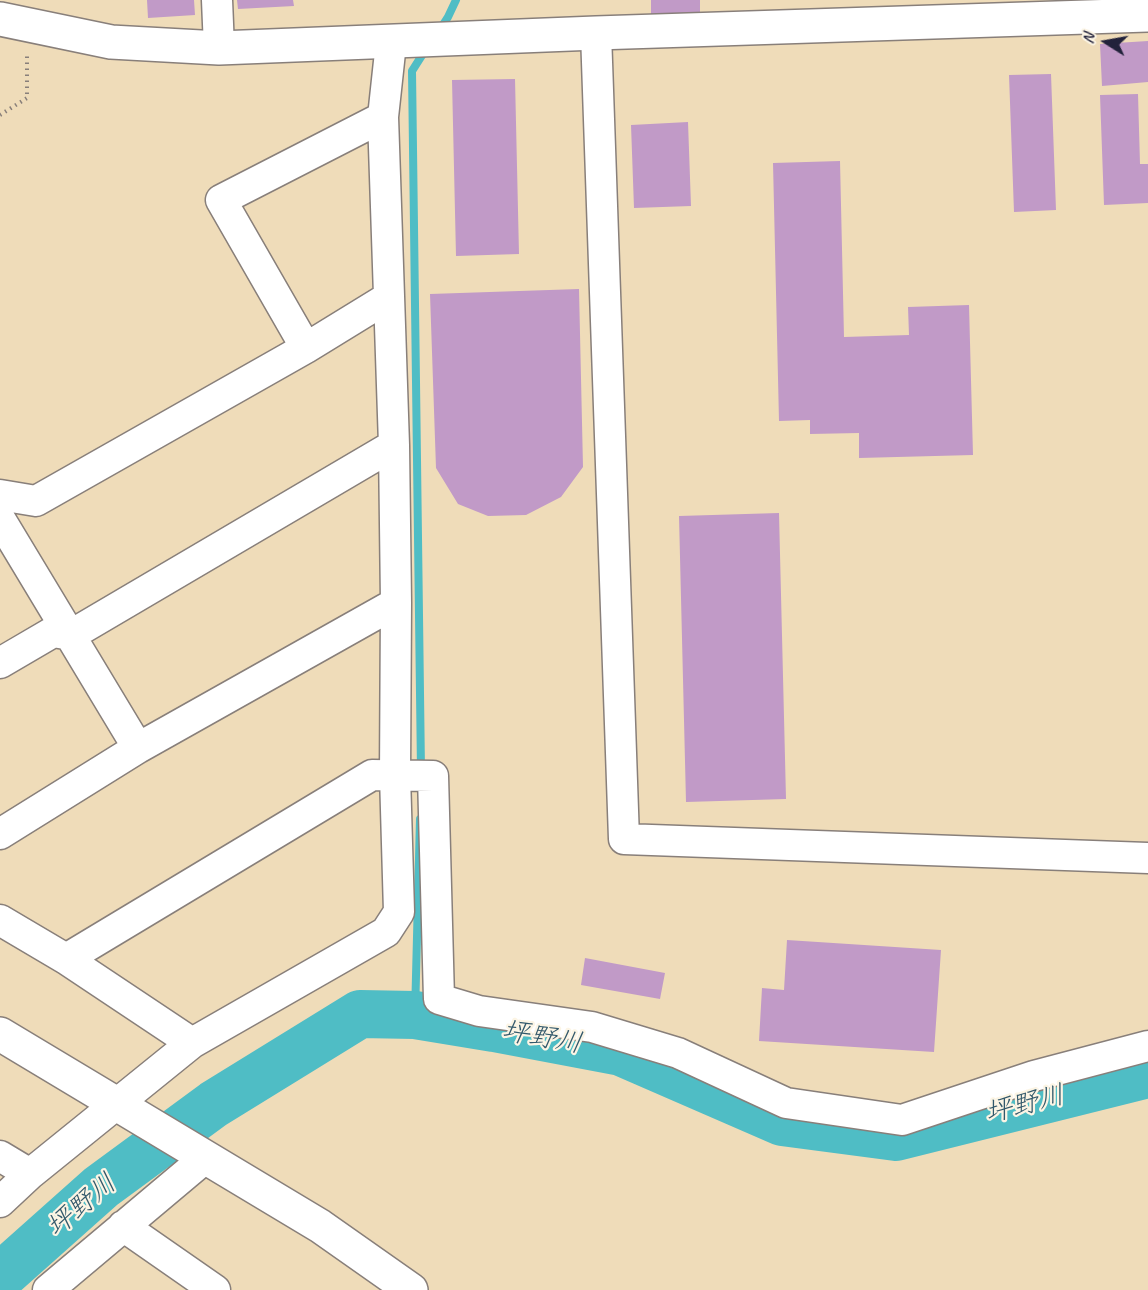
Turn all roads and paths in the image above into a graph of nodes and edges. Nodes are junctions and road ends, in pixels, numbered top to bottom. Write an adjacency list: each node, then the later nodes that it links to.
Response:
1 (217, 0): 6 (street)
2 (1148, 15): 4 (street)
3 (14, 22): 6 (street); 7 (path)
4 (596, 33): 5 (street); 20 (street)
5 (391, 43): 6 (street); 8 (street)
6 (219, 48)
7 (0, 115)
8 (383, 117): 9 (street); 10 (street)
9 (388, 297): 10 (street); 11 (street)
10 (306, 348): 12 (street)
11 (394, 445): 14 (street); 15 (street)
12 (0, 495)
13 (0, 519): 15 (street)
14 (396, 603): 17 (street); 18 (street)
15 (71, 635): 16 (street); 17 (street)
16 (0, 663)
17 (138, 748): 19 (street)
18 (395, 775): 22 (street); 24 (street); 25 (street)
19 (0, 834)
20 (1148, 858)
21 (0, 920): 22 (street)
22 (66, 959): 24 (street)
23 (0, 1034): 26 (street)
24 (192, 1043): 26 (street)
25 (1148, 1046)
26 (128, 1111): 27 (street); 29 (street)
27 (195, 1152): 31 (street); 34 (street)
28 (0, 1156): 29 (street)
29 (30, 1174): 30 (street)
30 (0, 1202)
31 (123, 1226): 32 (street); 33 (street)
32 (48, 1290)
33 (215, 1290)
34 (411, 1290)

